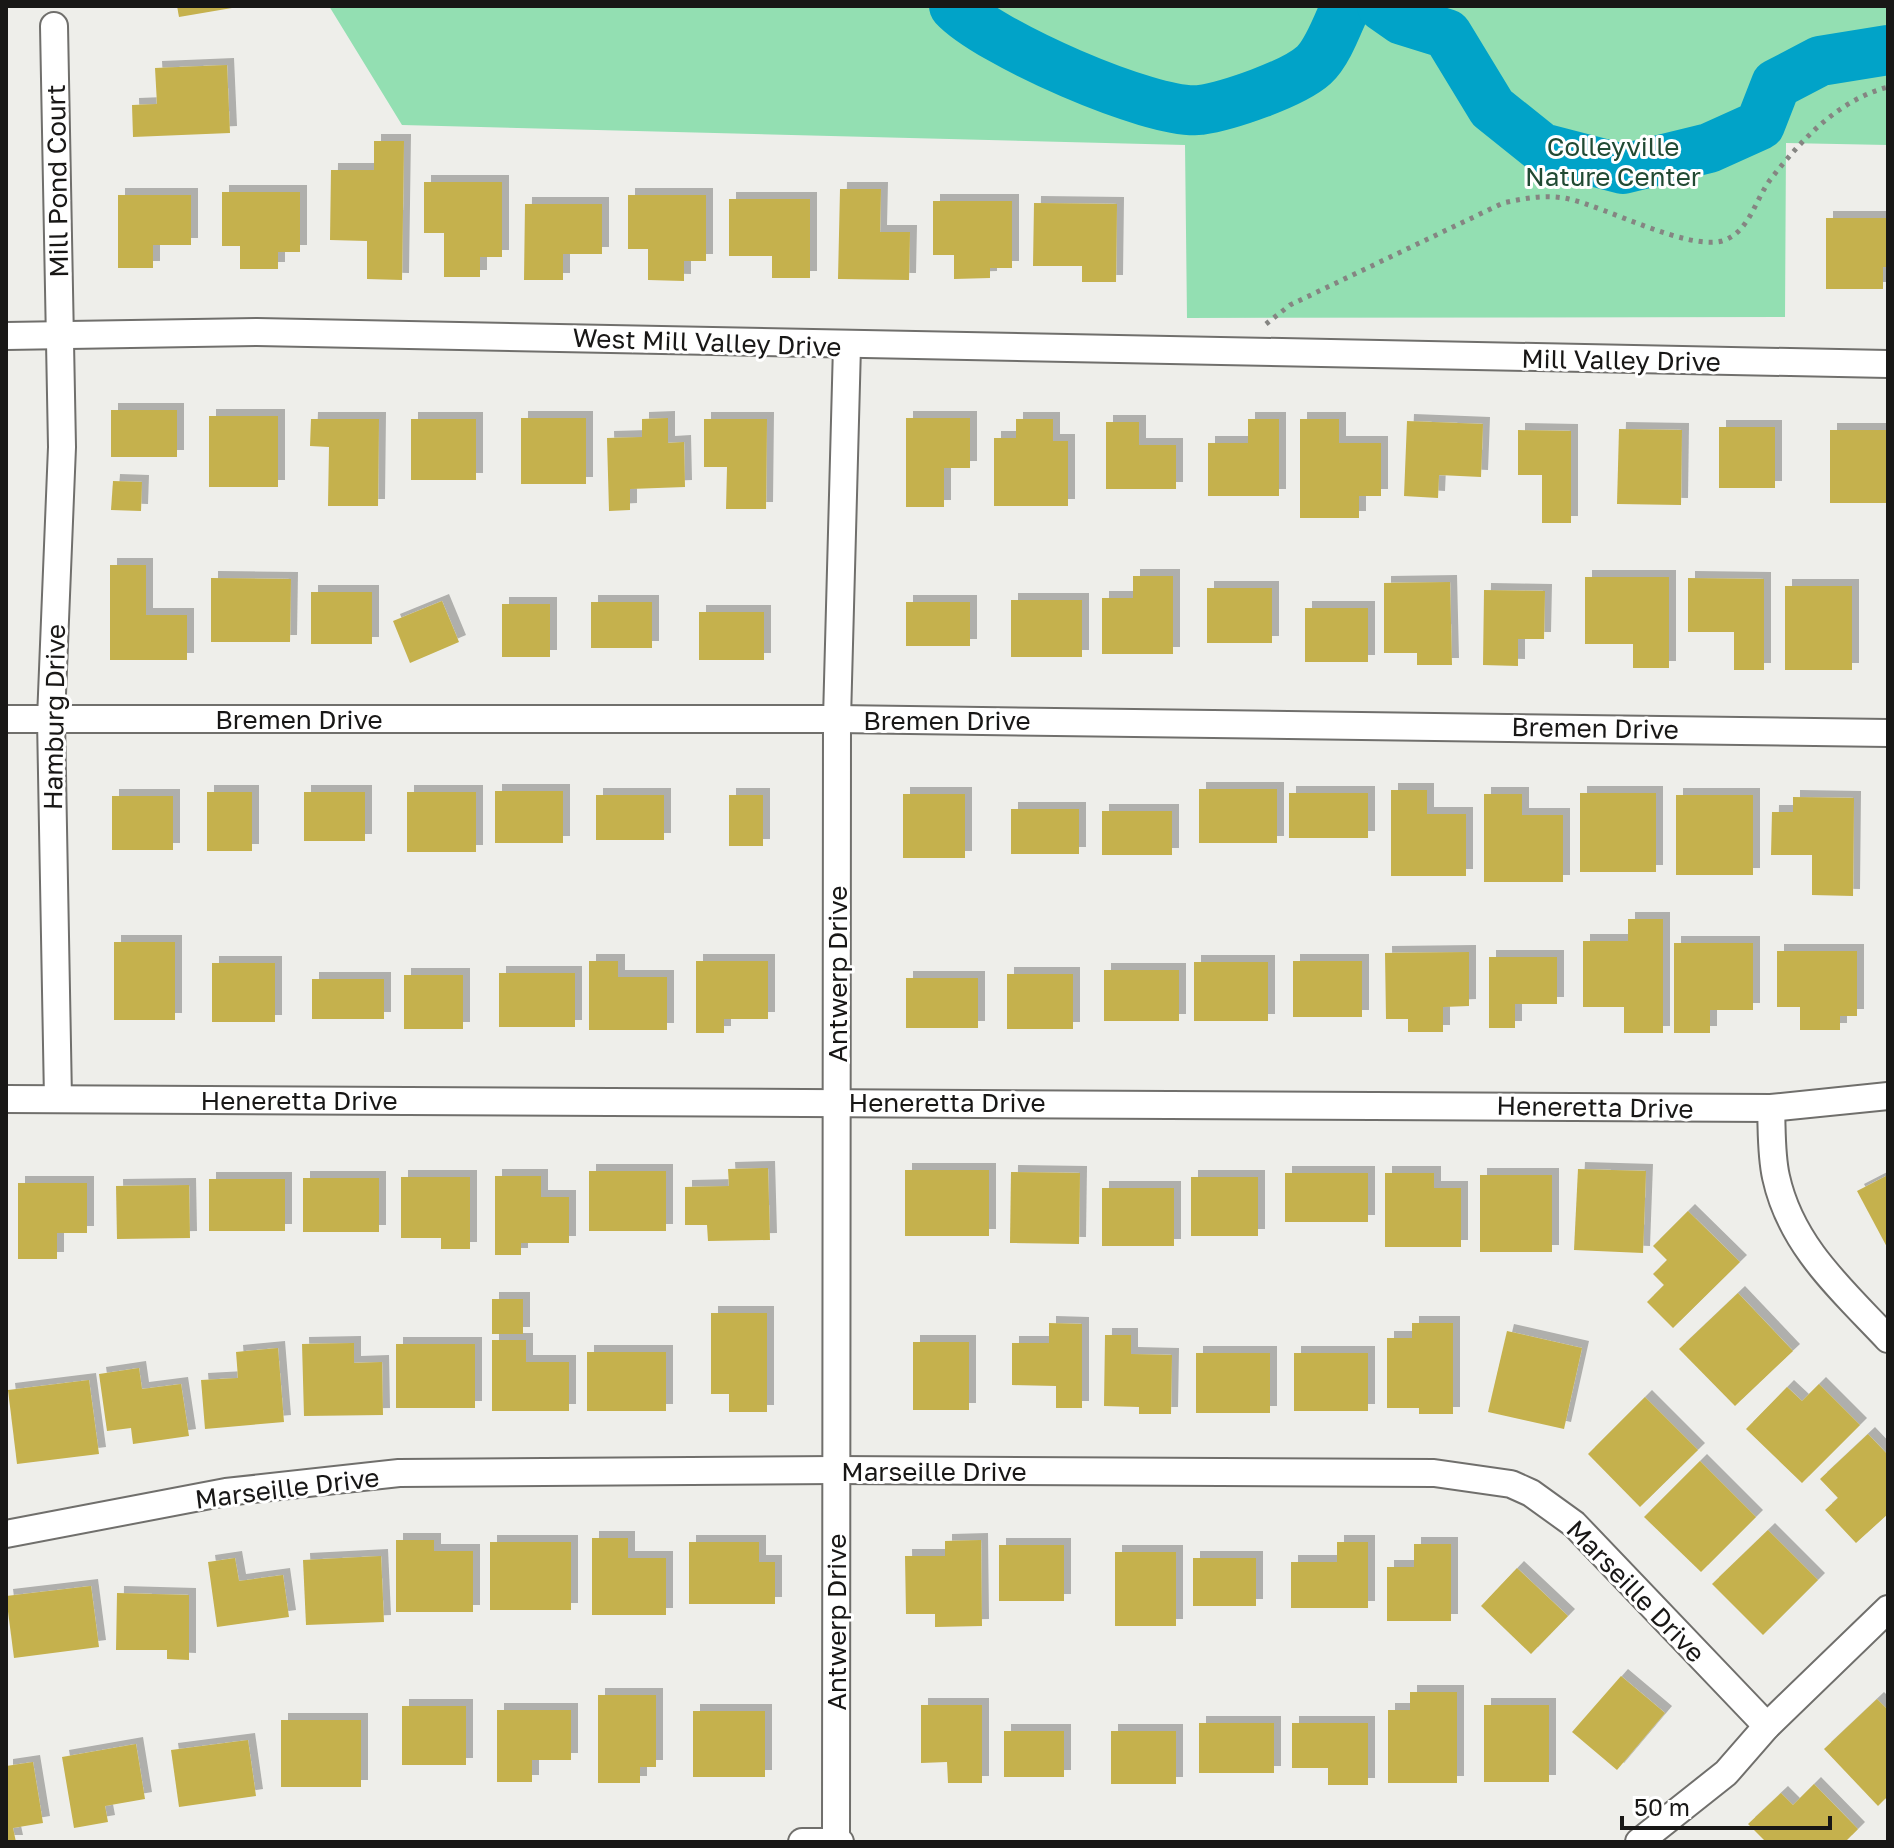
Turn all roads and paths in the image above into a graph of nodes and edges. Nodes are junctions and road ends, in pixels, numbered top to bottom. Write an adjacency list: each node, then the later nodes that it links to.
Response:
1 (54, 26): 3 (street, Mill Pond Court)
2 (1888, 87): 6 (path)
3 (60, 335): 4 (street, West Mill Valley Drive); 5 (street, West Mill Valley Drive); 10 (street, Hamburg Drive)
4 (6, 336)
5 (847, 346): 6 (street, West Mill Valley Drive); 11 (street, Antwerp Drive)
6 (1258, 353): 7 (street, West Mill Valley Drive)
7 (1355, 355): 8 (street, Mill Valley Drive)
8 (1888, 364)
9 (6, 719): 10 (street, Bremen Drive)
10 (51, 719): 11 (street, Bremen Drive); 15 (street, Hamburg Drive)
11 (837, 719): 12 (street, Bremen Drive); 16 (street, Antwerp Drive)
12 (1888, 733)
13 (1888, 1096): 17 (street, Heneretta Drive)
14 (6, 1099): 15 (street, Heneretta Drive)
15 (58, 1099): 16 (street, Heneretta Drive)
16 (837, 1102): 17 (street, Heneretta Drive); 19 (street, Antwerp Drive)
17 (1771, 1108): 18 (street)
18 (1888, 1339)
19 (836, 1470): 20 (street, Marseille Drive); 22 (street, Marseille Drive); 24 (street, Antwerp Drive)
20 (6, 1534)
21 (1888, 1609): 22 (street)
22 (1767, 1726): 25 (street)
23 (802, 1842): 24 (street)
24 (837, 1842)
25 (1639, 1842)

